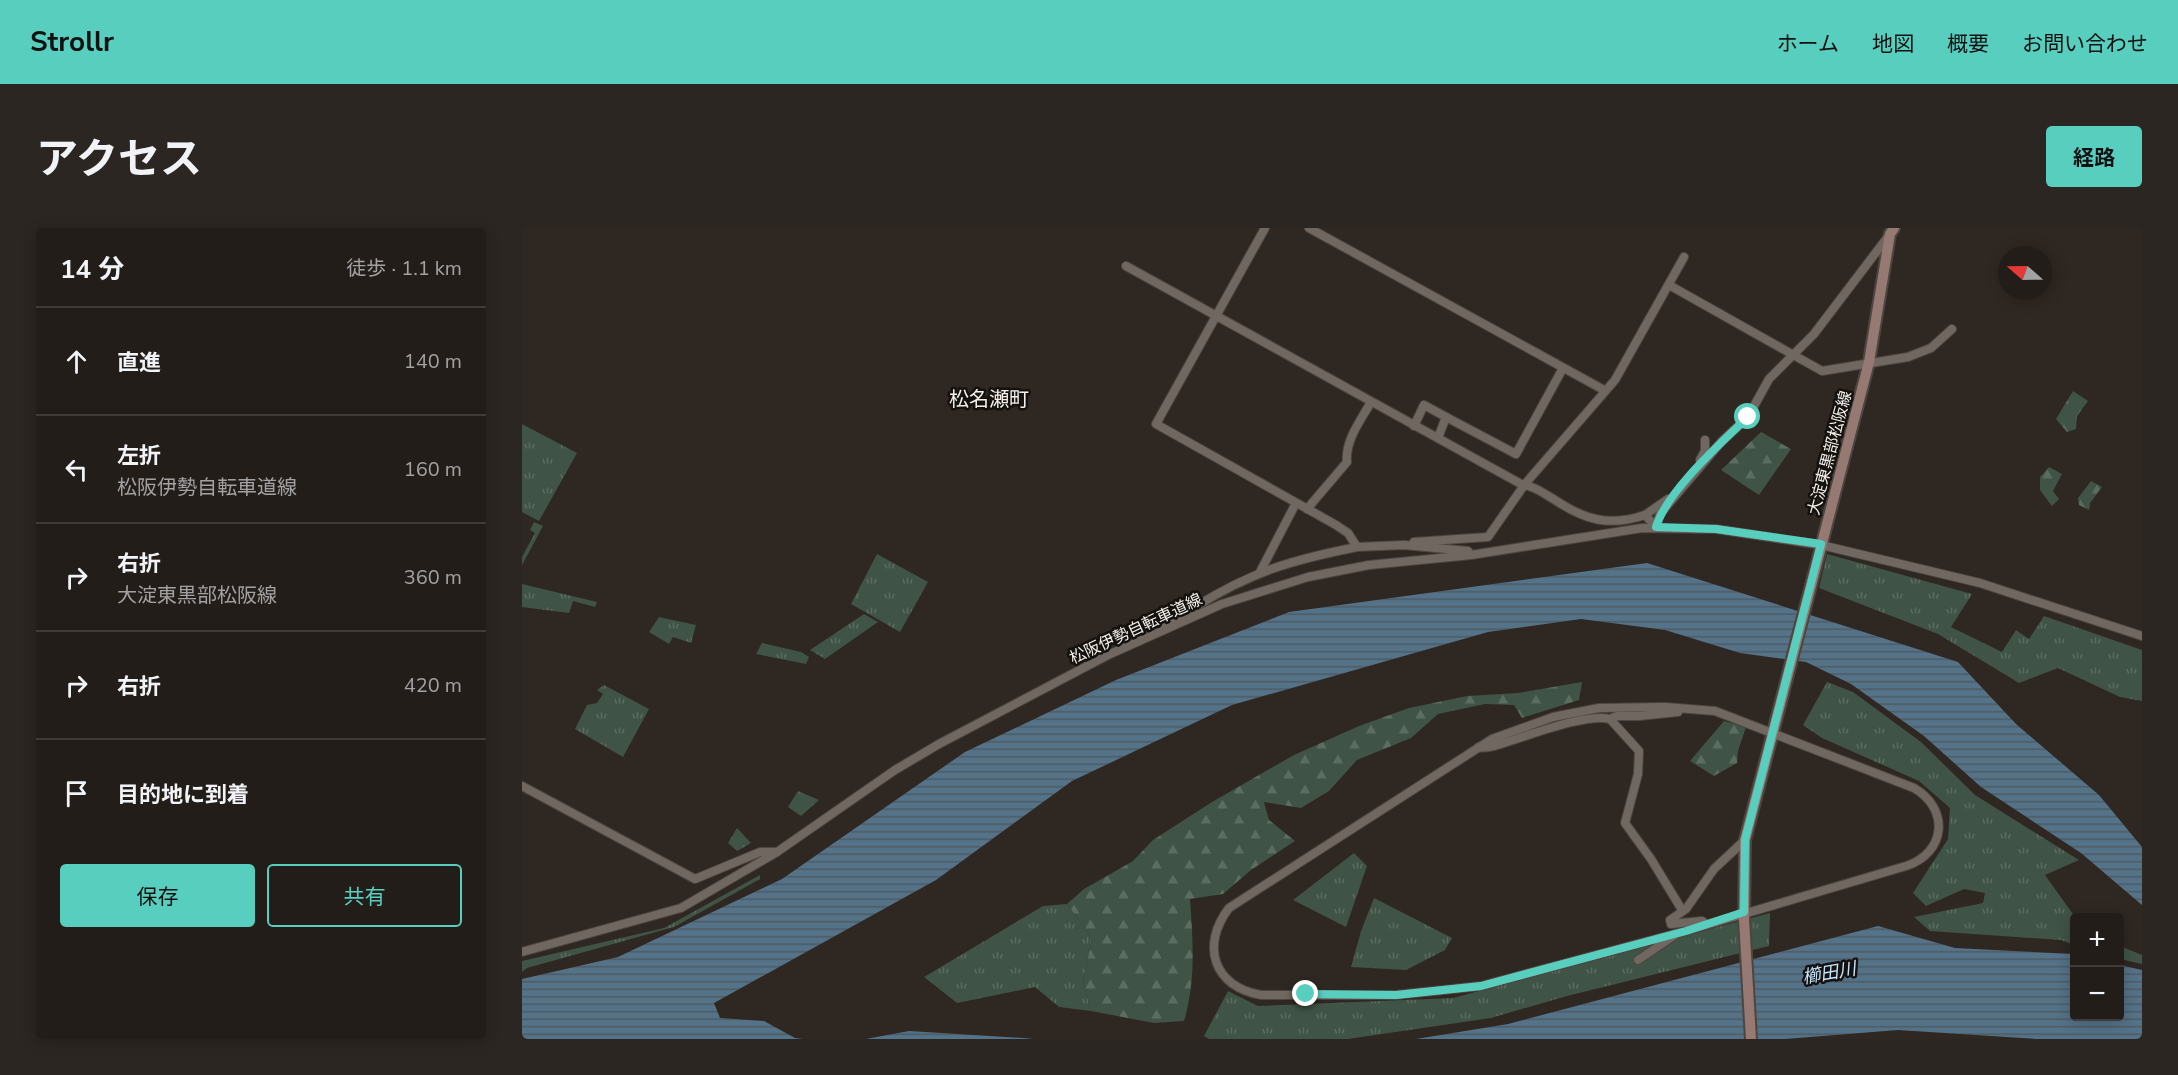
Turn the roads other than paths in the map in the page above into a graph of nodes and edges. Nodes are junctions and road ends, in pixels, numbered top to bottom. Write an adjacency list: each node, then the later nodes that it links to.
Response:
1 (1265, 228): 7 (street)
2 (1309, 228): 11 (street)
3 (1892, 231): 9 (street); 10 (main road, 大淀東黒部松阪線)
4 (1684, 257): 6 (street)
5 (1126, 266): 7 (street)
6 (1669, 285): 9 (street); 12 (street)
7 (1216, 317): 13 (street); 20 (street)
8 (1952, 329): 10 (street)
9 (1792, 353): 10 (street); 18 (street)
10 (1869, 362): 25 (main road, 大淀東黒部松阪線)
11 (1563, 368): 12 (street); 14 (street)
12 (1604, 390): 19 (street)
13 (1371, 402): 15 (street); 21 (street)
14 (1446, 417): 15 (street); 16 (street)
15 (1414, 426): 16 (street)
16 (1438, 438): 19 (street)
17 (1705, 440): 18 (street)
18 (1697, 468): 22 (street); 23 (street)
19 (1525, 484): 22 (street); 24 (street)
20 (1296, 503): 21 (street); 28 (street)
21 (1307, 509): 26 (street)
22 (1645, 515): 23 (street)
23 (1656, 527): 25 (street, 松阪伊勢自転車道線); 27 (street, 松阪伊勢自転車道線)
24 (1404, 544): 26 (street); 27 (street)
25 (1820, 547): 30 (street, 松阪伊勢自転車道線); 33 (main road, 大淀東黒部松阪線)
26 (1357, 548): 28 (street)
27 (1471, 555): 29 (street, 松阪伊勢自転車道線)
28 (1260, 572): 29 (street)
29 (1161, 631): 37 (street, 松阪伊勢自転車道線)
30 (2142, 636)
31 (1690, 708): 32 (street); 33 (street); 34 (street)
32 (1610, 719): 34 (street); 38 (street)
33 (1773, 730): 36 (main road, 大淀東黒部松阪線); 39 (street)
34 (1479, 747): 41 (street)
35 (522, 786): 37 (street)
36 (1745, 840): 38 (street); 39 (main road, 大淀東黒部松阪線)
37 (777, 852): 42 (street, 松阪伊勢自転車道線)
38 (1682, 910): 40 (street)
39 (1744, 916): 40 (street); 44 (main road, 大淀東黒部松阪線)
40 (1706, 924): 41 (street)
41 (1676, 934): 43 (street)
42 (522, 952)
43 (1638, 960)
44 (1750, 1039)

